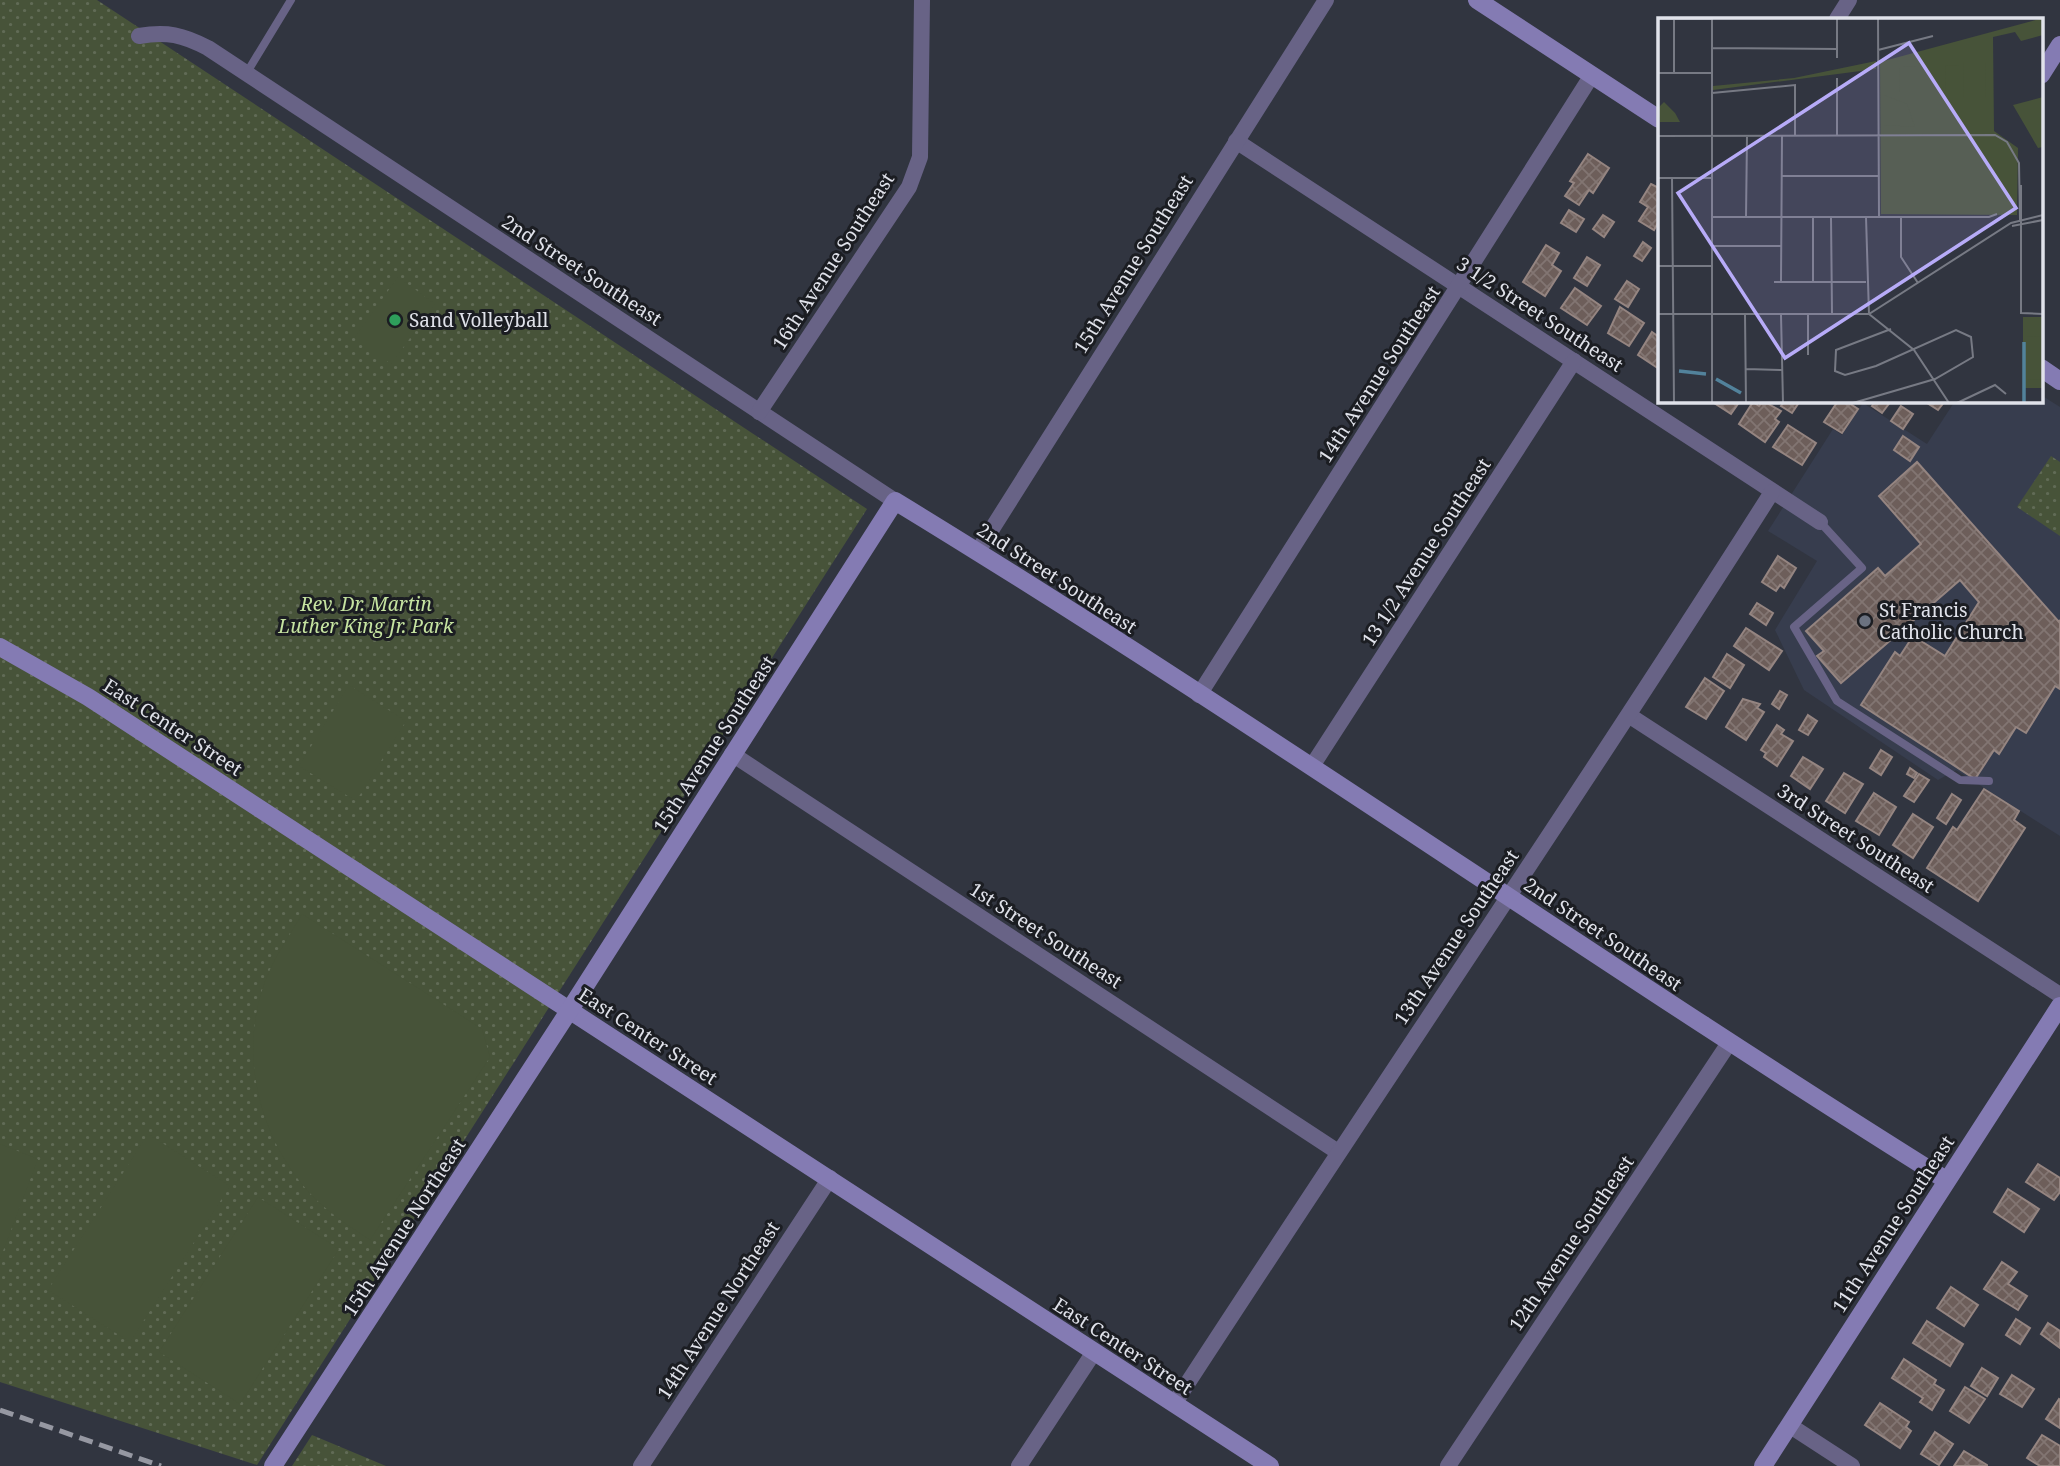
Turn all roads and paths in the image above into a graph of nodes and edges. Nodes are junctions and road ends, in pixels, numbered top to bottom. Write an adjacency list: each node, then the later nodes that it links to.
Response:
1 (291, 0): 10 (lane)
2 (922, 0): 18 (street, 16th Avenue Southeast)
3 (1325, 0): 13 (street, 15th Avenue Southeast)
4 (1477, 0): 11 (street)
5 (1849, 0): 6 (street)
6 (1838, 18)
7 (139, 36): 10 (street, 2nd Street Southeast)
8 (2060, 45): 9 (street)
9 (2042, 73)
10 (246, 74): 18 (street, 2nd Street Southeast)
11 (1592, 75): 12 (street); 14 (street, 14th Avenue Southeast)
12 (1658, 117)
13 (1236, 141): 14 (street, 3 1/2 Street Southeast); 22 (street, 15th Avenue Southeast)
14 (1460, 286): 15 (street, 3 1/2 Street Southeast); 24 (street, 14th Avenue Southeast)
15 (1574, 360): 19 (street, 3 1/2 Street Southeast); 27 (street, 13 1/2 Avenue Southeast)
16 (2042, 369): 17 (street)
17 (2060, 380)
18 (759, 412): 20 (street, 2nd Street Southeast)
19 (1772, 492): 21 (street, 3 1/2 Street Southeast); 25 (street, 13th Avenue Southeast)
20 (895, 501): 22 (street, 2nd Street Southeast); 26 (street, 15th Avenue Southeast)
21 (1820, 522): 28 (lane)
22 (978, 551): 24 (street, 2nd Street Southeast)
23 (0, 647): 32 (street, East Center Street)
24 (1199, 695): 27 (street, 2nd Street Southeast)
25 (1630, 716): 29 (street, 13th Avenue Southeast); 30 (street, 3rd Street Southeast)
26 (732, 754): 32 (street, 15th Avenue Southeast); 34 (street, 1st Street Southeast)
27 (1312, 766): 29 (street, 2nd Street Southeast)
28 (1989, 782)
29 (1509, 896): 33 (street, 2nd Street Southeast); 34 (street, 13th Avenue Southeast)
30 (2060, 995)
31 (2060, 1006): 36 (street, 11th Avenue Southeast)
32 (569, 1011): 35 (street, East Center Street); 40 (street, 15th Avenue Northeast)
33 (1729, 1042): 36 (street, 2nd Street Southeast); 44 (street, 12th Avenue Southeast)
34 (1338, 1152): 38 (street, 13th Avenue Southeast)
35 (830, 1178): 37 (street, East Center Street); 41 (street, 14th Avenue Northeast)
36 (1946, 1180): 39 (street, 11th Avenue Southeast)
37 (1094, 1352): 38 (street, East Center Street); 42 (street)
38 (1174, 1404): 43 (street, East Center Street)
39 (1789, 1425): 45 (street, 11th Avenue Southeast); 46 (street)
40 (273, 1466)
41 (641, 1466)
42 (1018, 1466)
43 (1270, 1466)
44 (1448, 1466)
45 (1763, 1466)
46 (1852, 1466)

